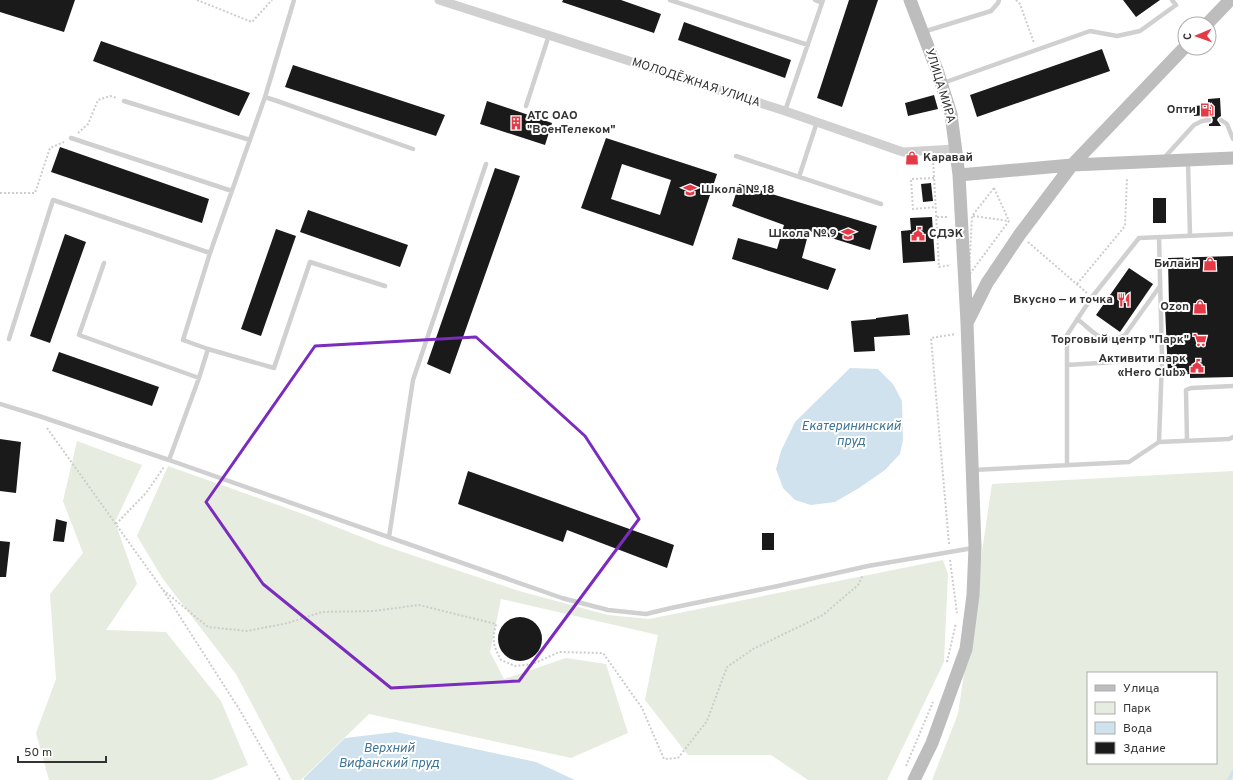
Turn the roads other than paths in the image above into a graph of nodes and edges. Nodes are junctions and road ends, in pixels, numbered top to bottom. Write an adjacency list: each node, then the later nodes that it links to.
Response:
1 (294, 0): 16 (lane)
2 (439, 0): 12 (street, МОЛОДЁЖНАЯ УЛИЦА)
3 (670, 0): 13 (lane)
4 (815, 0): 9 (lane)
5 (910, 0): 11 (main road, УЛИЦА МИРА)
6 (999, 0): 11 (lane)
7 (1172, 0): 15 (lane)
8 (1230, 0): 10 (main road)
9 (823, 1): 13 (lane)
10 (1215, 16)
11 (923, 32): 15 (main road, УЛИЦА МИРА)
12 (549, 35): 18 (lane); 19 (street, МОЛОДЁЖНАЯ УЛИЦА)
13 (808, 45): 19 (lane)
14 (1177, 55): 33 (main road)
15 (941, 84): 27 (main road, УЛИЦА МИРА)
16 (265, 98): 25 (lane); 26 (lane)
17 (124, 100): 25 (lane)
18 (526, 106)
19 (785, 111): 22 (street, МОЛОДЁЖНАЯ УЛИЦА)
20 (1209, 120): 31 (lane)
21 (1221, 120): 24 (lane)
22 (816, 122): 27 (street, МОЛОДЁЖНАЯ УЛИЦА); 35 (lane)
23 (71, 138): 36 (lane)
24 (1233, 139)
25 (250, 140): 36 (lane)
26 (413, 149)
27 (955, 149): 34 (main road, УЛИЦА МИРА)
28 (736, 156): 35 (lane)
29 (1233, 158): 30 (main road)
30 (1188, 160): 31 (main road); 39 (lane)
31 (1162, 161): 33 (main road)
32 (486, 164): 60 (lane)
33 (1072, 165): 34 (main road); 46 (main road)
34 (959, 176): 46 (main road, УЛИЦА МИРА)
35 (799, 177): 37 (lane)
36 (232, 191): 41 (lane)
37 (881, 204)
38 (1233, 234): 39 (lane)
39 (1190, 236): 40 (lane)
40 (1159, 237): 44 (lane); 45 (lane)
41 (210, 253): 47 (lane); 48 (lane)
42 (104, 263): 51 (lane)
43 (385, 286): 48 (lane)
44 (1160, 286): 45 (lane); 49 (lane)
45 (1077, 318): 50 (lane)
46 (967, 323): 59 (main road, УЛИЦА МИРА)
47 (9, 339)
48 (208, 349): 51 (lane)
49 (1162, 359): 50 (lane); 56 (lane)
50 (1067, 365): 58 (lane)
51 (199, 378): 57 (lane)
52 (1233, 386): 55 (lane)
53 (0, 404): 57 (lane)
54 (1233, 437): 55 (lane)
55 (1187, 441): 56 (lane)
56 (1159, 442): 58 (lane)
57 (169, 460): 60 (lane)
58 (1067, 465): 59 (lane)
59 (973, 470): 61 (main road, УЛИЦА МИРА)
60 (389, 537): 61 (lane)
61 (975, 547): 62 (main road, УЛИЦА МИРА)
62 (914, 780)

